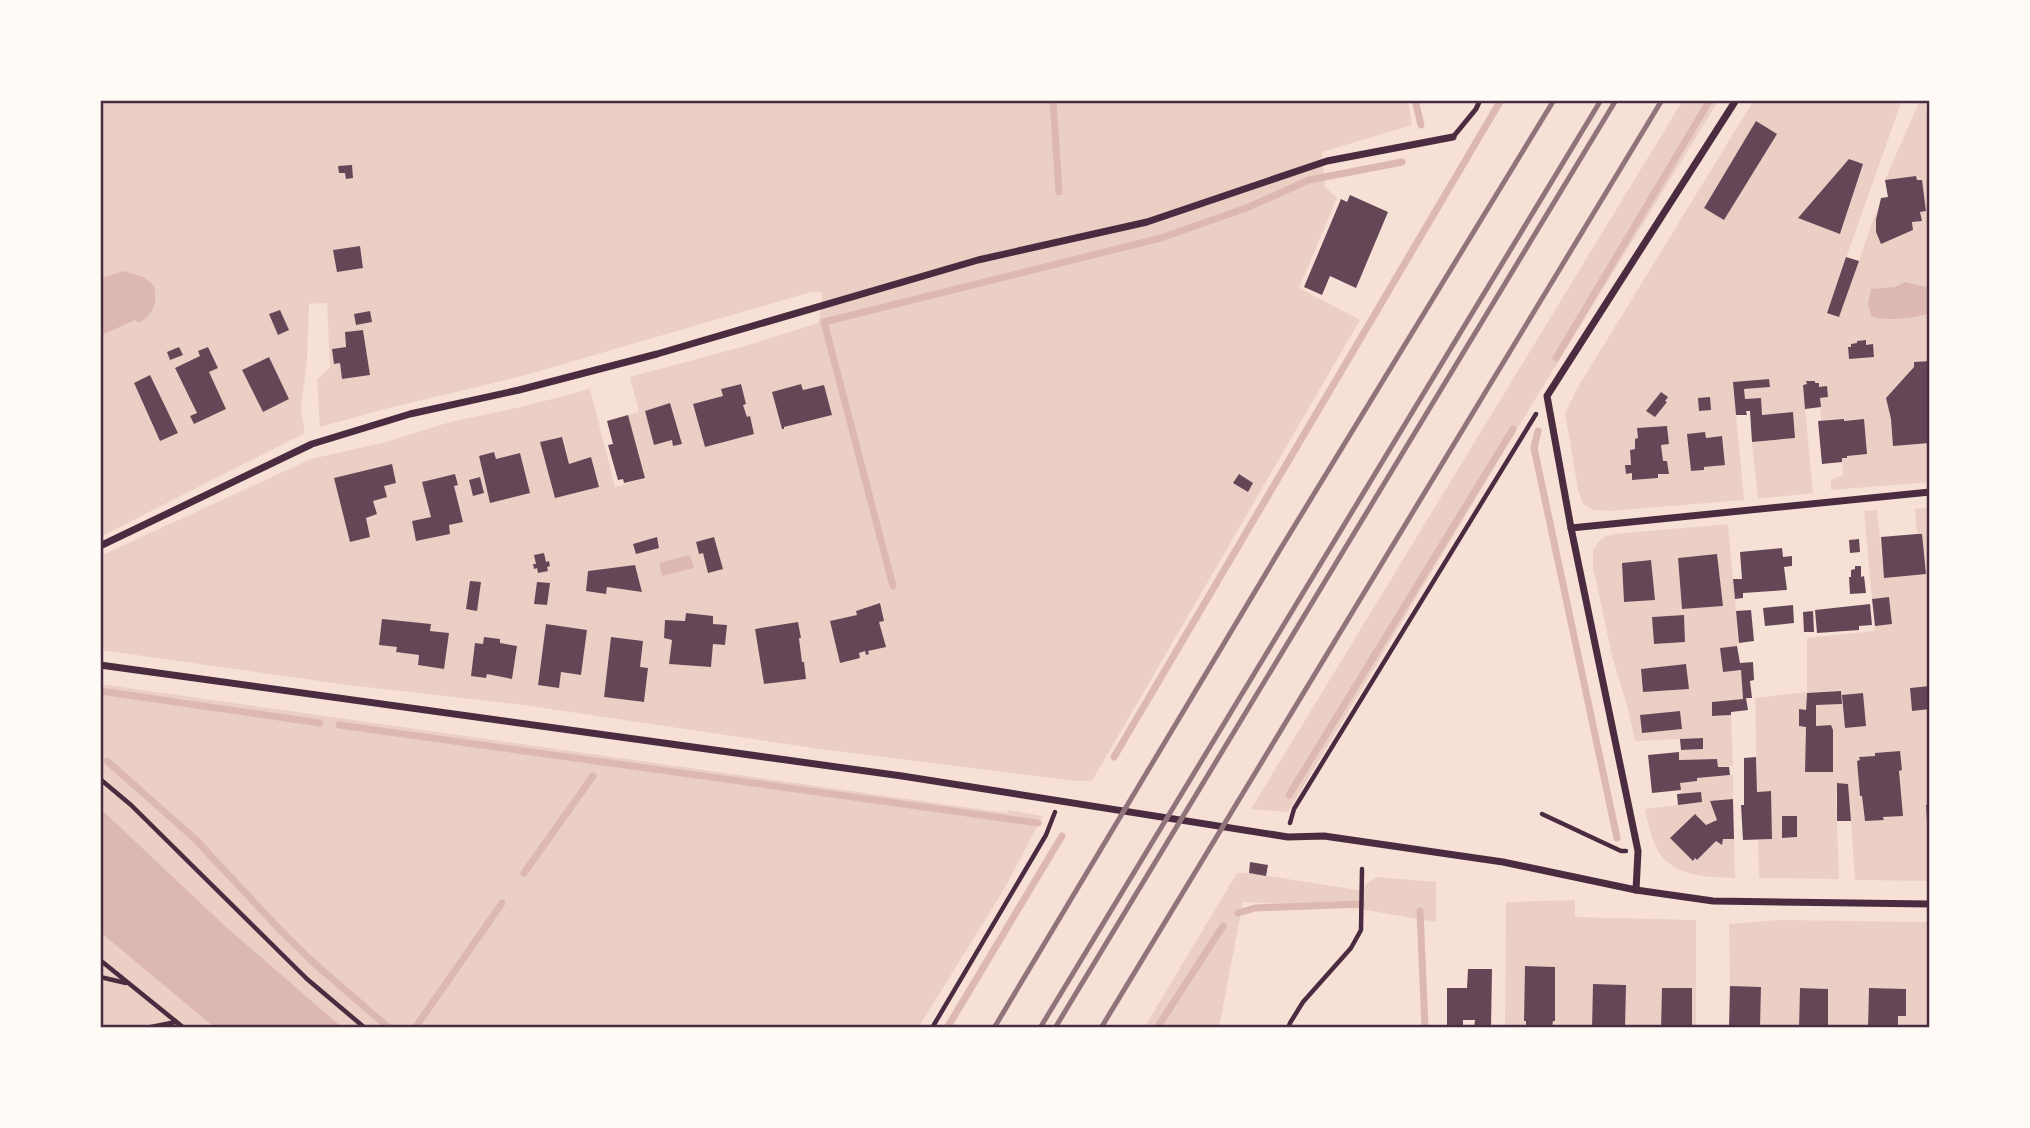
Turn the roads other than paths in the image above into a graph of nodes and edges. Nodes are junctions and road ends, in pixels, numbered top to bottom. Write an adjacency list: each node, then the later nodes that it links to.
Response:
1 (1480, 100): 3 (lane)
2 (1736, 100): 5 (street)
3 (1453, 137): 6 (street)
4 (1930, 492): 5 (street)
5 (1571, 528): 8 (street)
6 (100, 546)
7 (100, 665): 8 (street)
8 (1636, 890): 9 (street)
9 (1930, 904)

